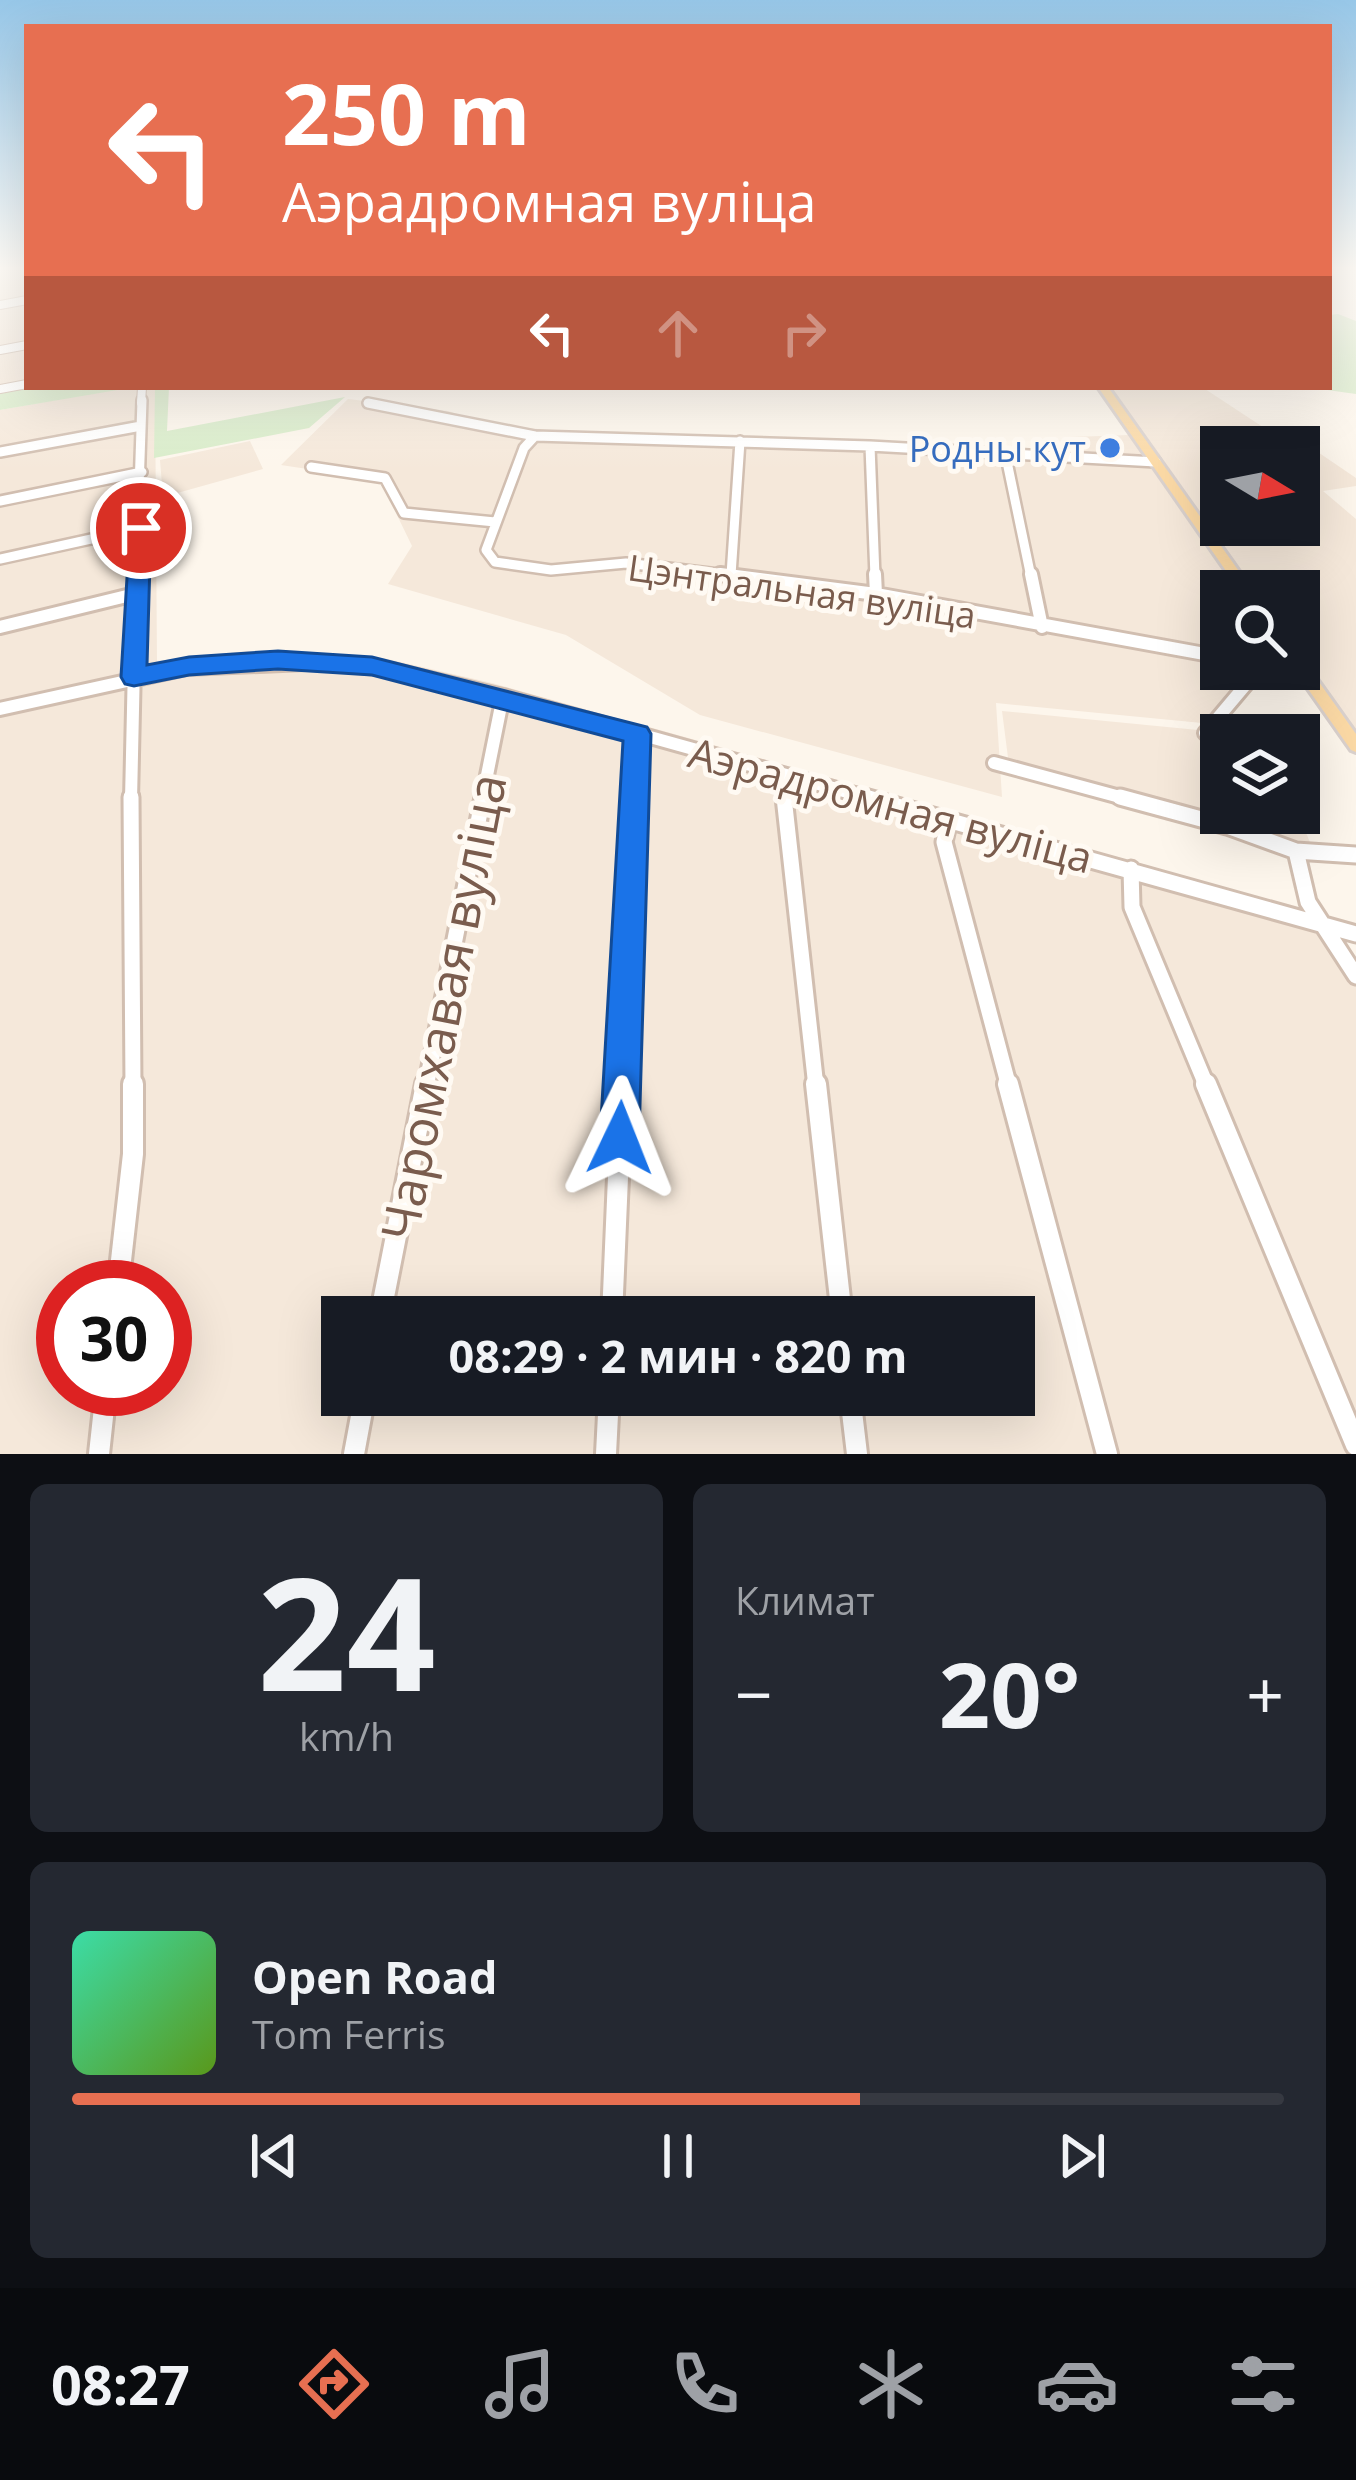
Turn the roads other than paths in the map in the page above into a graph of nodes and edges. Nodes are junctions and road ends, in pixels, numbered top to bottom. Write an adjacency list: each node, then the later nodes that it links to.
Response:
1 (142, 390): 4 (street)
2 (1106, 390): 10 (main road)
3 (368, 404): 5 (street)
4 (141, 426): 8 (street); 12 (street)
5 (535, 436): 6 (street); 14 (street)
6 (740, 441): 7 (street); 18 (street)
7 (869, 446): 9 (street); 20 (street)
8 (0, 452)
9 (1006, 458): 10 (street); 21 (street)
10 (1156, 462): 17 (main road)
11 (311, 466): 14 (street)
12 (142, 472): 13 (street); 15 (street)
13 (0, 501)
14 (495, 522): 18 (street, Цэнтральная вуліца)
15 (141, 528): 16 (street); 19 (street)
16 (0, 559)
17 (1232, 570)
18 (731, 575): 20 (street, Цэнтральная вуліца)
19 (139, 593): 22 (street); 24 (street)
20 (876, 594): 21 (street, Цэнтральная вуліца)
21 (1042, 626): 23 (street, Цэнтральная вуліца)
22 (0, 627)
23 (1200, 653)
24 (134, 677): 27 (street, Аэрадромная вуліца); 28 (street, Аэрадромная вуліца); 41 (street)
25 (1241, 690): 29 (street)
26 (1317, 690): 31 (main road)
27 (503, 696): 30 (street, Аэрадромная вуліца); 42 (street, Чаромхавая вуліца)
28 (0, 710)
29 (1221, 714)
30 (637, 734): 33 (street, Аэрадромная вуліца); 43 (street)
31 (1356, 746)
32 (994, 763): 35 (street)
33 (782, 774): 34 (street, Аэрадромная вуліца); 44 (street)
34 (949, 820): 37 (street, Аэрадромная вуліца); 54 (street)
35 (1296, 851): 36 (street); 38 (street)
36 (1356, 855)
37 (1131, 869): 38 (street, Аэрадромная вуліца); 49 (street)
38 (1326, 924): 39 (street, Аэрадромная вуліца); 40 (street)
39 (1356, 934)
40 (1356, 976)
41 (121, 1260)
42 (384, 1296)
43 (613, 1296)
44 (840, 1296)
45 (103, 1416): 50 (street)
46 (361, 1416): 51 (street)
47 (607, 1416): 52 (street)
48 (852, 1416): 53 (street)
49 (1356, 1445)
50 (99, 1454)
51 (353, 1454)
52 (606, 1454)
53 (857, 1454)
54 (1107, 1454)

